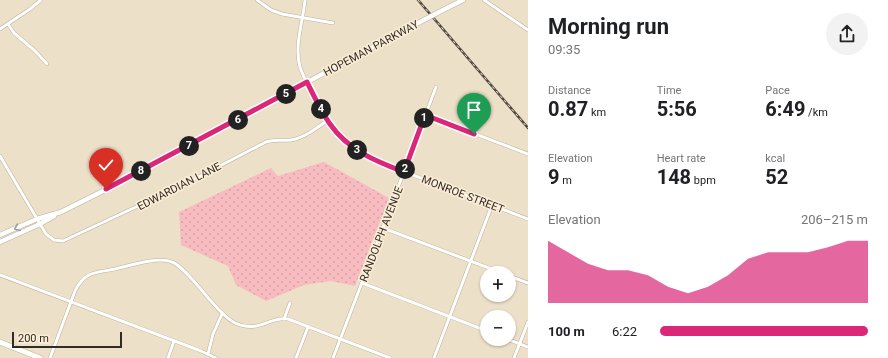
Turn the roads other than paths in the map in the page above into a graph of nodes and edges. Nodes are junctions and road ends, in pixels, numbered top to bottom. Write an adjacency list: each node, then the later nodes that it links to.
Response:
1 (41, 0): 8 (street)
2 (257, 0): 6 (street)
3 (305, 0): 6 (street, MONROE STREET)
4 (463, 0): 12 (main road, HOPEMAN PARKWAY, bridge)
5 (484, 0): 10 (street)
6 (302, 19): 7 (street); 12 (street, MONROE STREET)
7 (333, 23)
8 (8, 24): 9 (street); 11 (street)
9 (0, 29)
10 (528, 30)
11 (47, 64)
12 (307, 82): 15 (street, MONROE STREET); 20 (main road, HOPEMAN PARKWAY)
13 (436, 87): 14 (street, RANDOLPH AVENUE)
14 (425, 115): 16 (street); 18 (street, RANDOLPH AVENUE)
15 (328, 120): 18 (street, MONROE STREET); 23 (street, EDWARDIAN LANE)
16 (528, 154)
17 (0, 156): 21 (street, EDWARDIAN LANE)
18 (404, 172): 19 (street, MONROE STREET); 24 (street, RANDOLPH AVENUE)
19 (492, 205): 22 (street, MONROE STREET); 27 (street)
20 (61, 212): 21 (main road, HOPEMAN PARKWAY); 23 (main road)
21 (37, 219): 23 (street, EDWARDIAN LANE); 25 (main road, HOPEMAN PARKWAY, one-way to 25)
22 (528, 219)
23 (40, 224): 26 (main road)
24 (383, 228): 27 (street); 31 (street, RANDOLPH AVENUE)
25 (0, 235)
26 (0, 242)
27 (470, 261): 28 (street); 36 (street)
28 (483, 266)
29 (0, 275): 33 (street)
30 (516, 279): 32 (street)
31 (362, 283): 36 (street); 41 (street, RANDOLPH AVENUE)
32 (528, 283)
33 (71, 302): 35 (street); 42 (street); 49 (street)
34 (290, 303): 37 (street)
35 (222, 314): 37 (street); 47 (street)
36 (449, 317): 40 (street); 55 (street)
37 (284, 319): 39 (street)
38 (528, 322): 45 (street)
39 (308, 327): 41 (street); 52 (street)
40 (480, 328)
41 (340, 340): 53 (street, RANDOLPH AVENUE); 54 (street)
42 (174, 341): 47 (street); 50 (street)
43 (0, 342): 48 (main road)
44 (516, 342): 45 (street)
45 (520, 344): 46 (street); 56 (street)
46 (528, 347)
47 (208, 354): 51 (street)
48 (40, 358)
49 (50, 358)
50 (168, 358)
51 (216, 358)
52 (296, 358)
53 (333, 358)
54 (390, 358)
55 (434, 358)
56 (514, 358)

